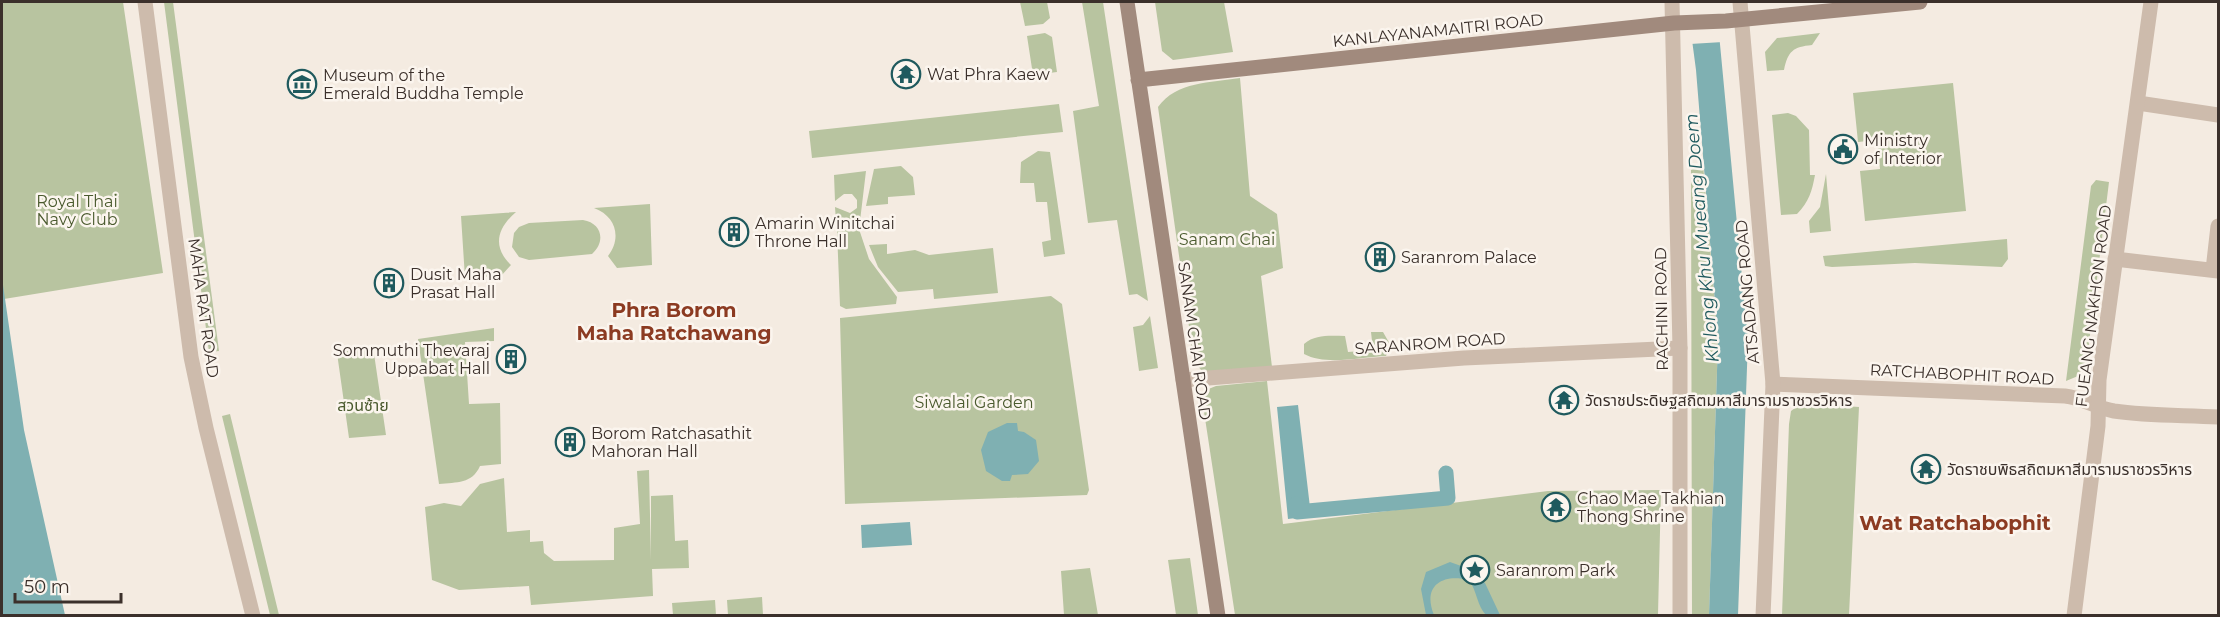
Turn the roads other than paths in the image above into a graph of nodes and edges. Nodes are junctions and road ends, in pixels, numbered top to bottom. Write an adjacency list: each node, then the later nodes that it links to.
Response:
1 (145, 2): 20 (street, MAHA RAT ROAD)
2 (1127, 2): 9 (main road, SANAM CHAI ROAD)
3 (1672, 2): 8 (street, RACHINI ROAD)
4 (1740, 2): 7 (street, ATSADANG ROAD)
5 (1920, 2): 7 (main road, KANLAYANAMAITRI ROAD)
6 (2151, 2): 10 (street, FUEANG NAKHON ROAD)
7 (1742, 20): 8 (main road, KANLAYANAMAITRI ROAD); 17 (street, ATSADANG ROAD)
8 (1679, 23): 9 (main road, KANLAYANAMAITRI ROAD); 15 (street, RACHINI ROAD)
9 (1138, 80): 16 (main road, SANAM CHAI ROAD)
10 (2138, 102): 11 (street); 13 (street, FUEANG NAKHON ROAD)
11 (2218, 115)
12 (2218, 226): 14 (street)
13 (2115, 259): 14 (street); 18 (street, FUEANG NAKHON ROAD)
14 (2216, 271)
15 (1680, 348): 16 (street, SARANROM ROAD); 22 (street, RACHINI ROAD)
16 (1183, 380): 21 (main road, SANAM CHAI ROAD)
17 (1773, 384): 18 (street, RATCHABOPHIT ROAD); 23 (street, ATSADANG ROAD)
18 (2097, 407): 19 (street, RATCHABOPHIT ROAD); 24 (street, FUEANG NAKHON ROAD)
19 (2218, 417)
20 (253, 615)
21 (1218, 615)
22 (1680, 615)
23 (1763, 615)
24 (2074, 615)

